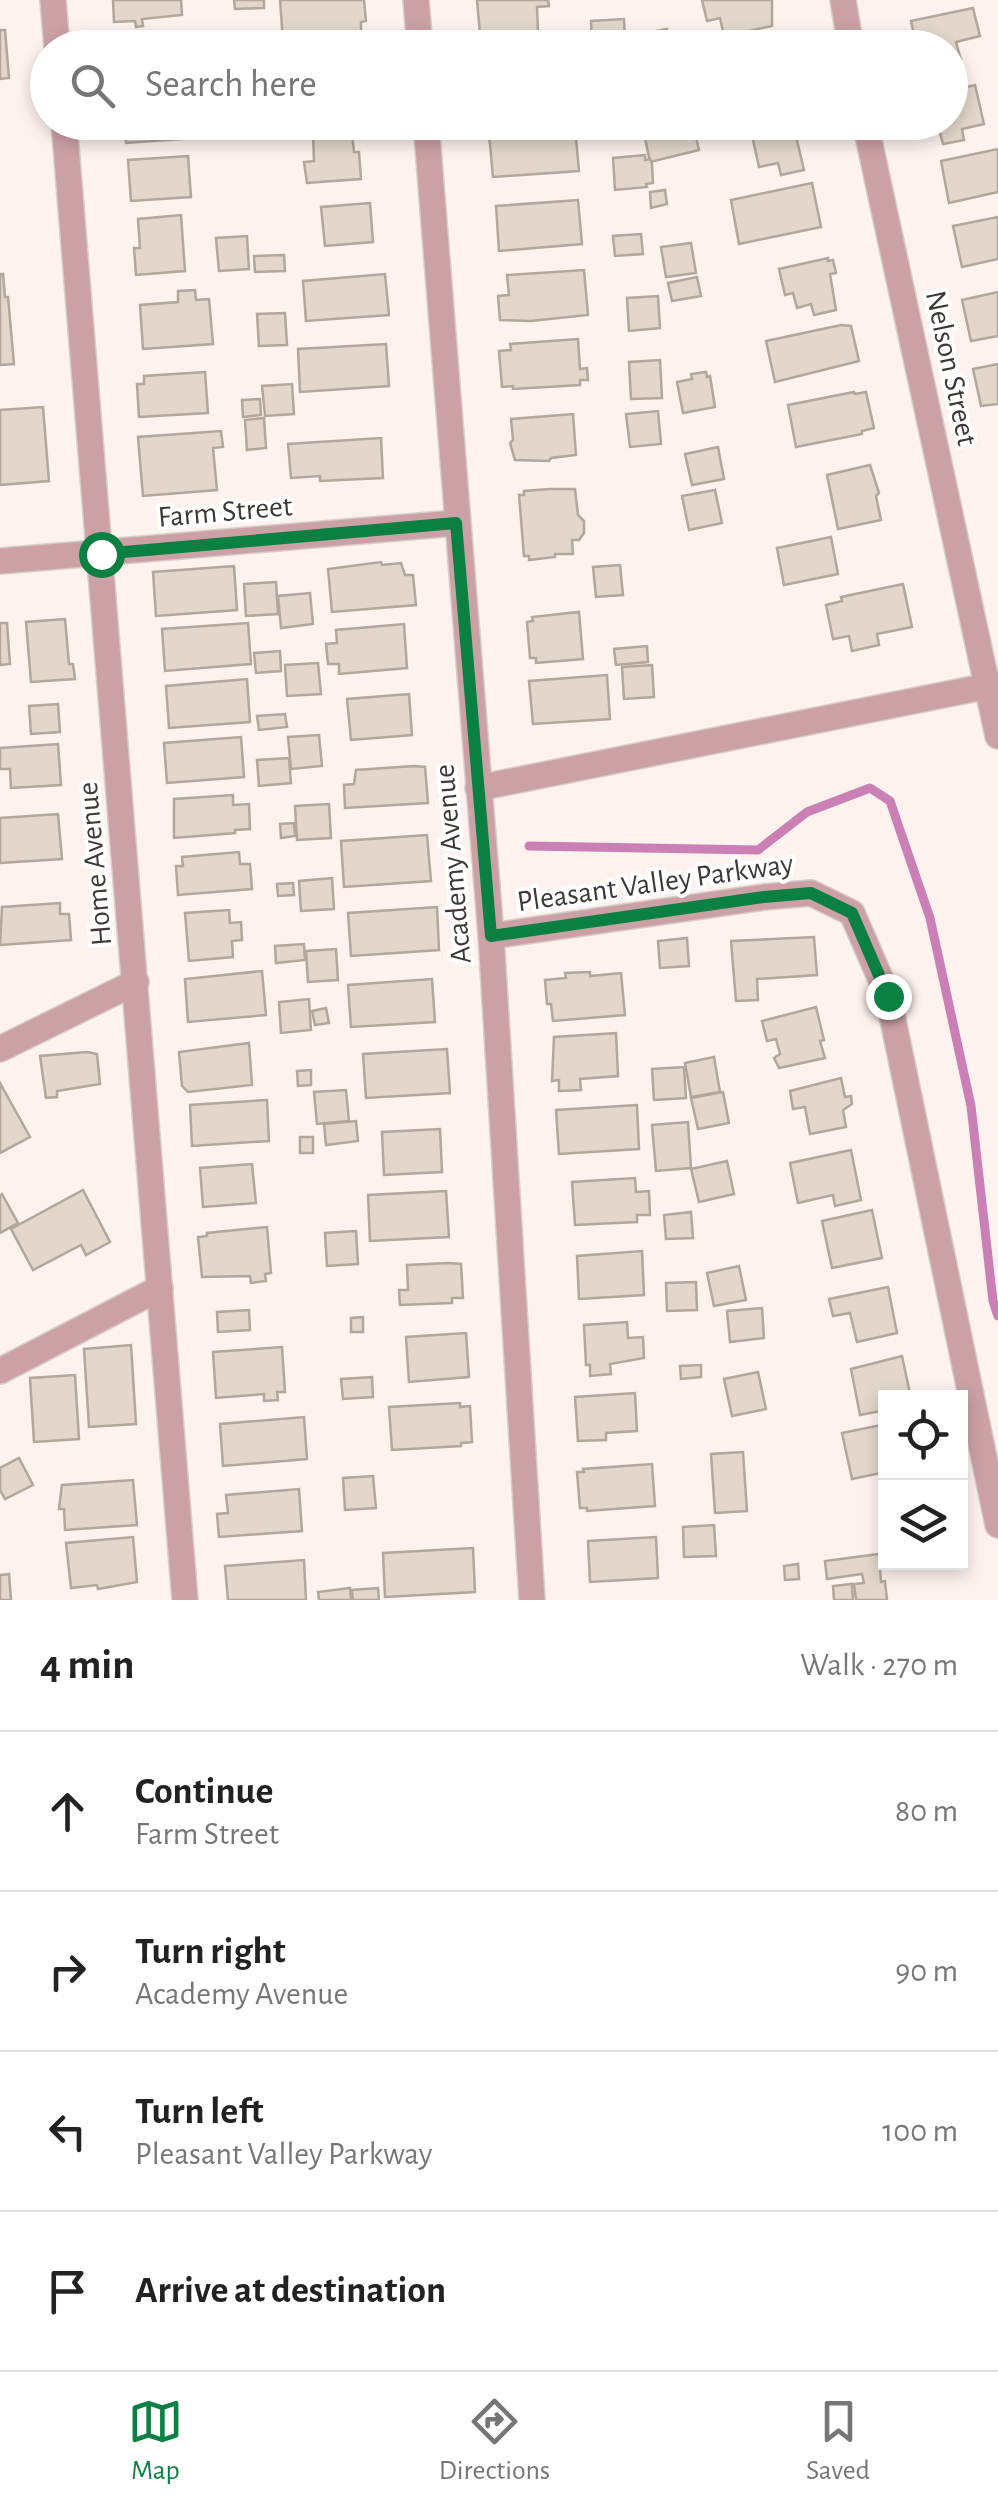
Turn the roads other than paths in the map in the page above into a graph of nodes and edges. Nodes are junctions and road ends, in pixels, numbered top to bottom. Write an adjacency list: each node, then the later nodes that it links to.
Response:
1 (53, 0): 4 (street)
2 (416, 0): 5 (street)
3 (843, 0): 6 (street)
4 (56, 30)
5 (418, 30)
6 (849, 30)
7 (66, 140): 11 (street, Home Avenue)
8 (427, 140): 10 (street, Academy Avenue)
9 (869, 140): 13 (street, Nelson Street)
10 (456, 523): 11 (street, Farm Street); 15 (street, Academy Avenue)
11 (101, 554): 12 (street, Farm Street); 17 (street, Home Avenue)
12 (0, 561)
13 (993, 685): 14 (street); 15 (street)
14 (998, 736)
15 (478, 788): 16 (street, Academy Avenue)
16 (491, 936): 21 (street, Pleasant Valley Parkway); 23 (street, Academy Avenue)
17 (136, 982): 18 (street); 19 (street, Home Avenue)
18 (0, 1049)
19 (160, 1288): 20 (street); 22 (street, Home Avenue)
20 (0, 1371)
21 (998, 1525)
22 (185, 1600)
23 (532, 1600)

